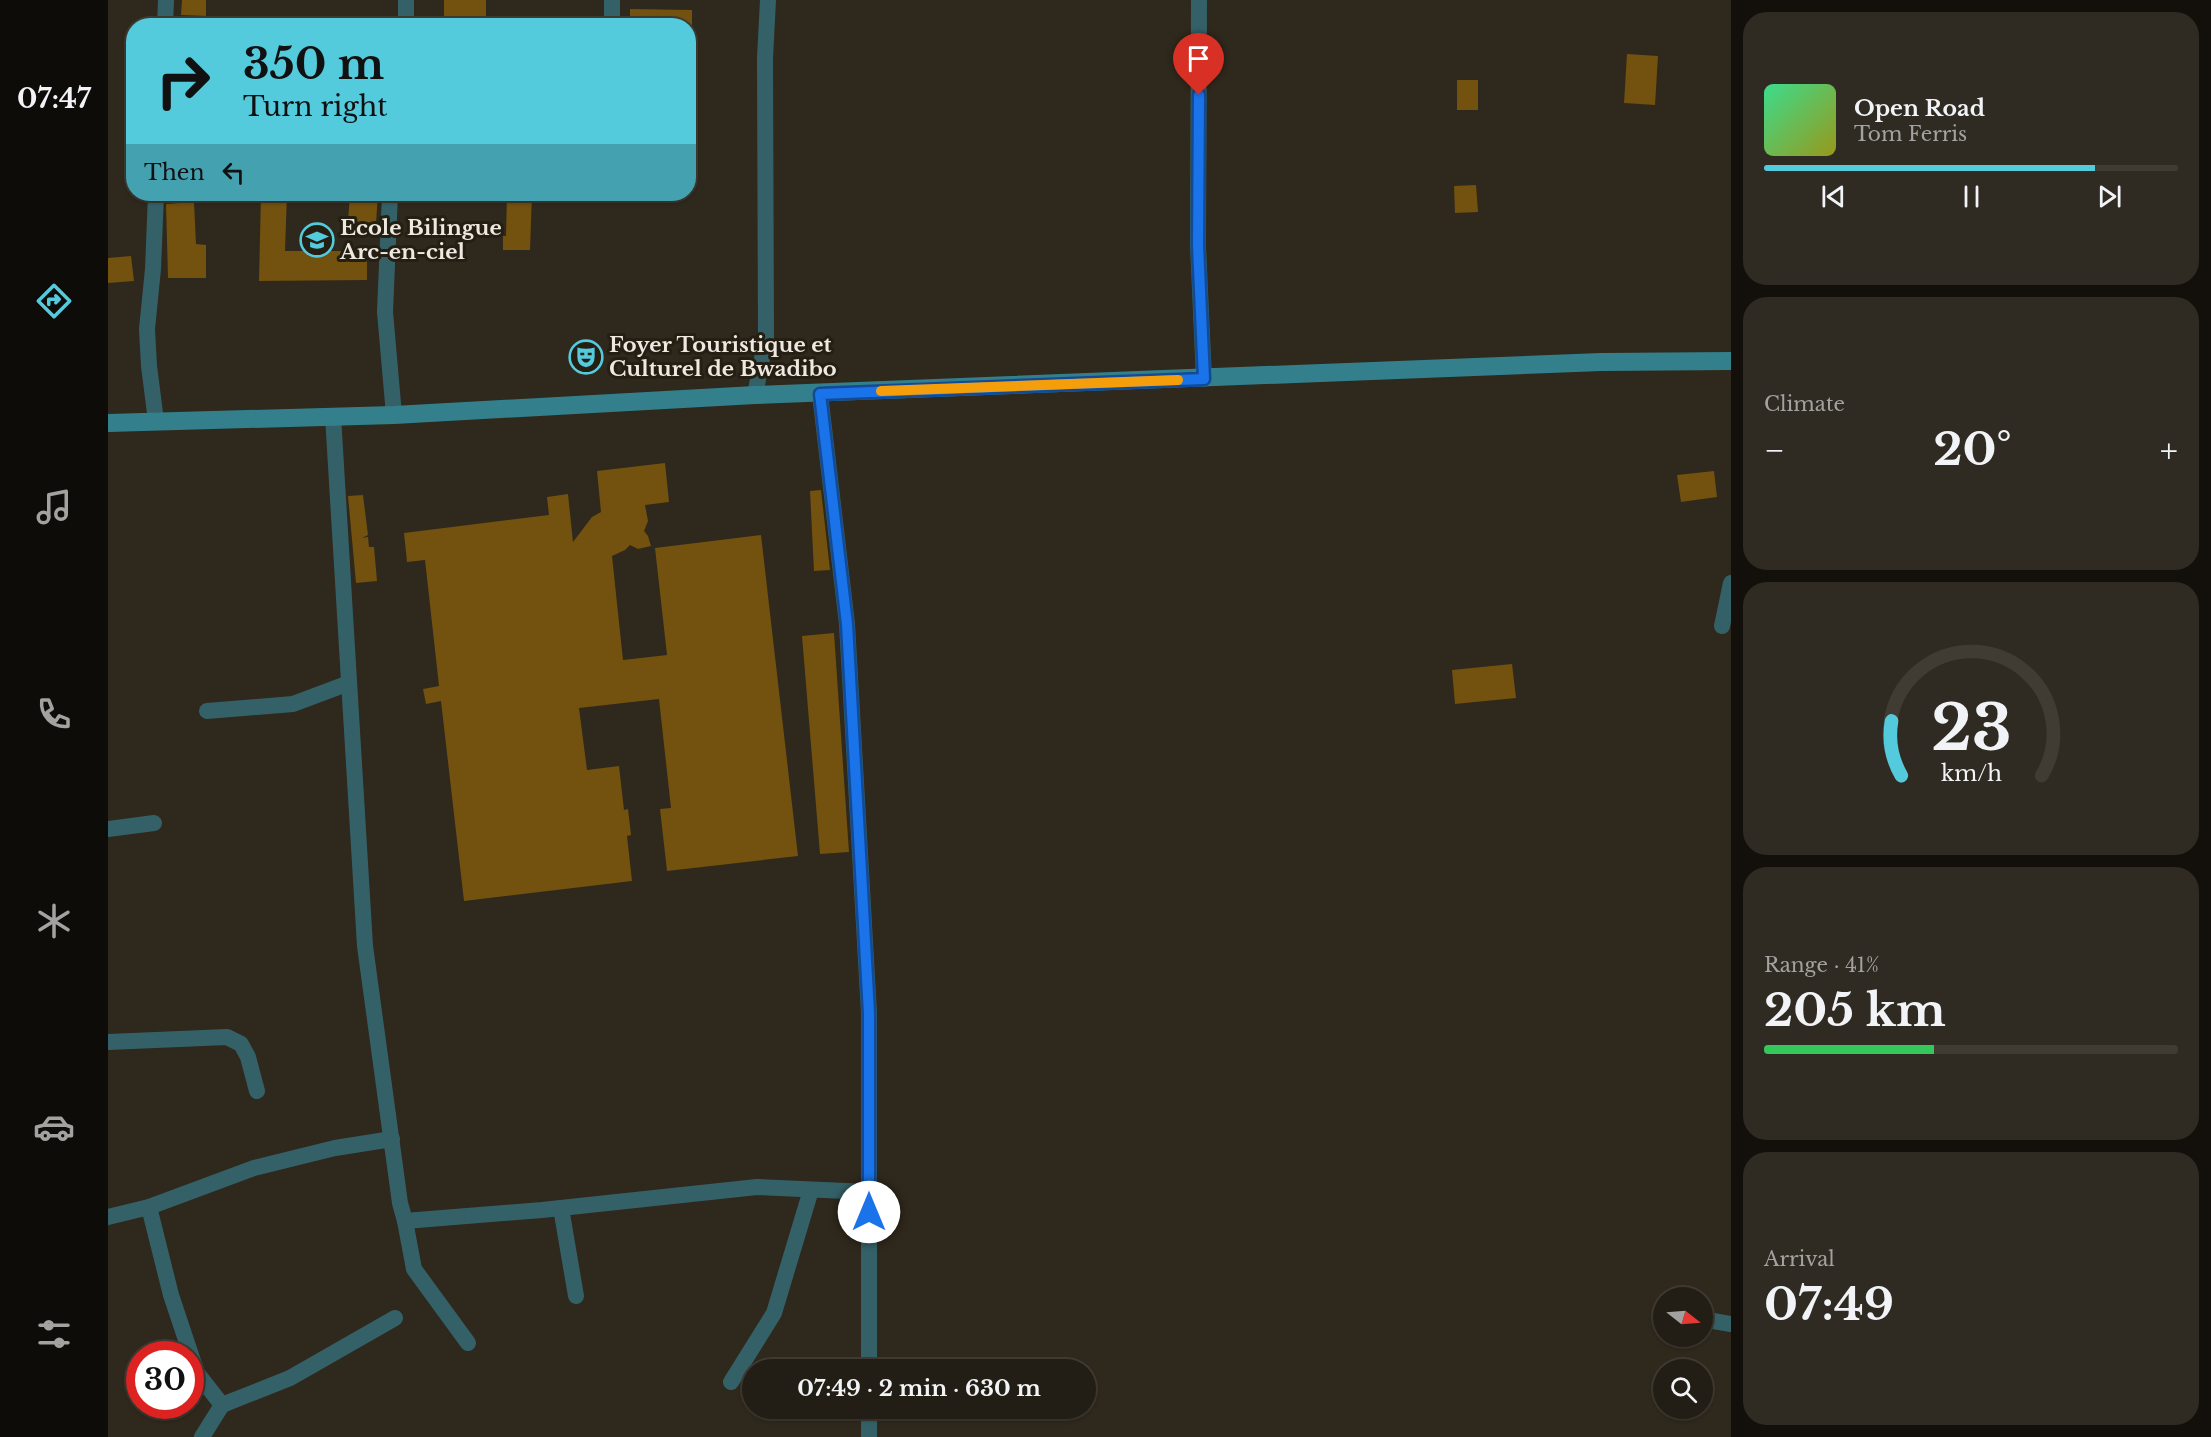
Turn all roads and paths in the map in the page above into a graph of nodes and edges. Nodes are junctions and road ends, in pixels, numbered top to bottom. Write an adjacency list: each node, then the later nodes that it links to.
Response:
1 (166, 0): 6 (street)
2 (406, 0): 7 (street)
3 (612, 0): 8 (street)
4 (768, 0): 14 (street)
5 (1199, 0): 12 (street)
6 (165, 18)
7 (406, 18)
8 (612, 18)
9 (156, 201): 17 (street)
10 (390, 201): 15 (street)
11 (1731, 361): 12 (main road)
12 (1204, 379): 13 (main road)
13 (820, 394): 14 (main road); 29 (street)
14 (755, 395): 15 (main road)
15 (394, 415): 16 (main road)
16 (333, 417): 17 (main road); 21 (street)
17 (156, 421): 18 (main road)
18 (108, 423)
19 (1731, 583): 20 (street)
20 (1722, 626)
21 (350, 683): 22 (street); 27 (street)
22 (207, 711)
23 (154, 823): 24 (street)
24 (108, 829)
25 (108, 1042): 26 (street)
26 (257, 1090)
27 (392, 1139): 30 (street); 33 (street)
28 (811, 1190): 29 (street); 31 (street); 40 (street)
29 (869, 1192): 39 (street)
30 (149, 1207): 32 (street); 41 (street)
31 (561, 1208): 33 (street); 34 (street)
32 (108, 1217)
33 (405, 1221): 38 (street)
34 (576, 1296)
35 (394, 1318): 41 (street)
36 (1713, 1321): 37 (street)
37 (1731, 1324)
38 (468, 1343)
39 (869, 1359)
40 (731, 1382)
41 (222, 1405): 43 (street)
42 (869, 1419): 44 (street)
43 (202, 1437)
44 (869, 1437)

